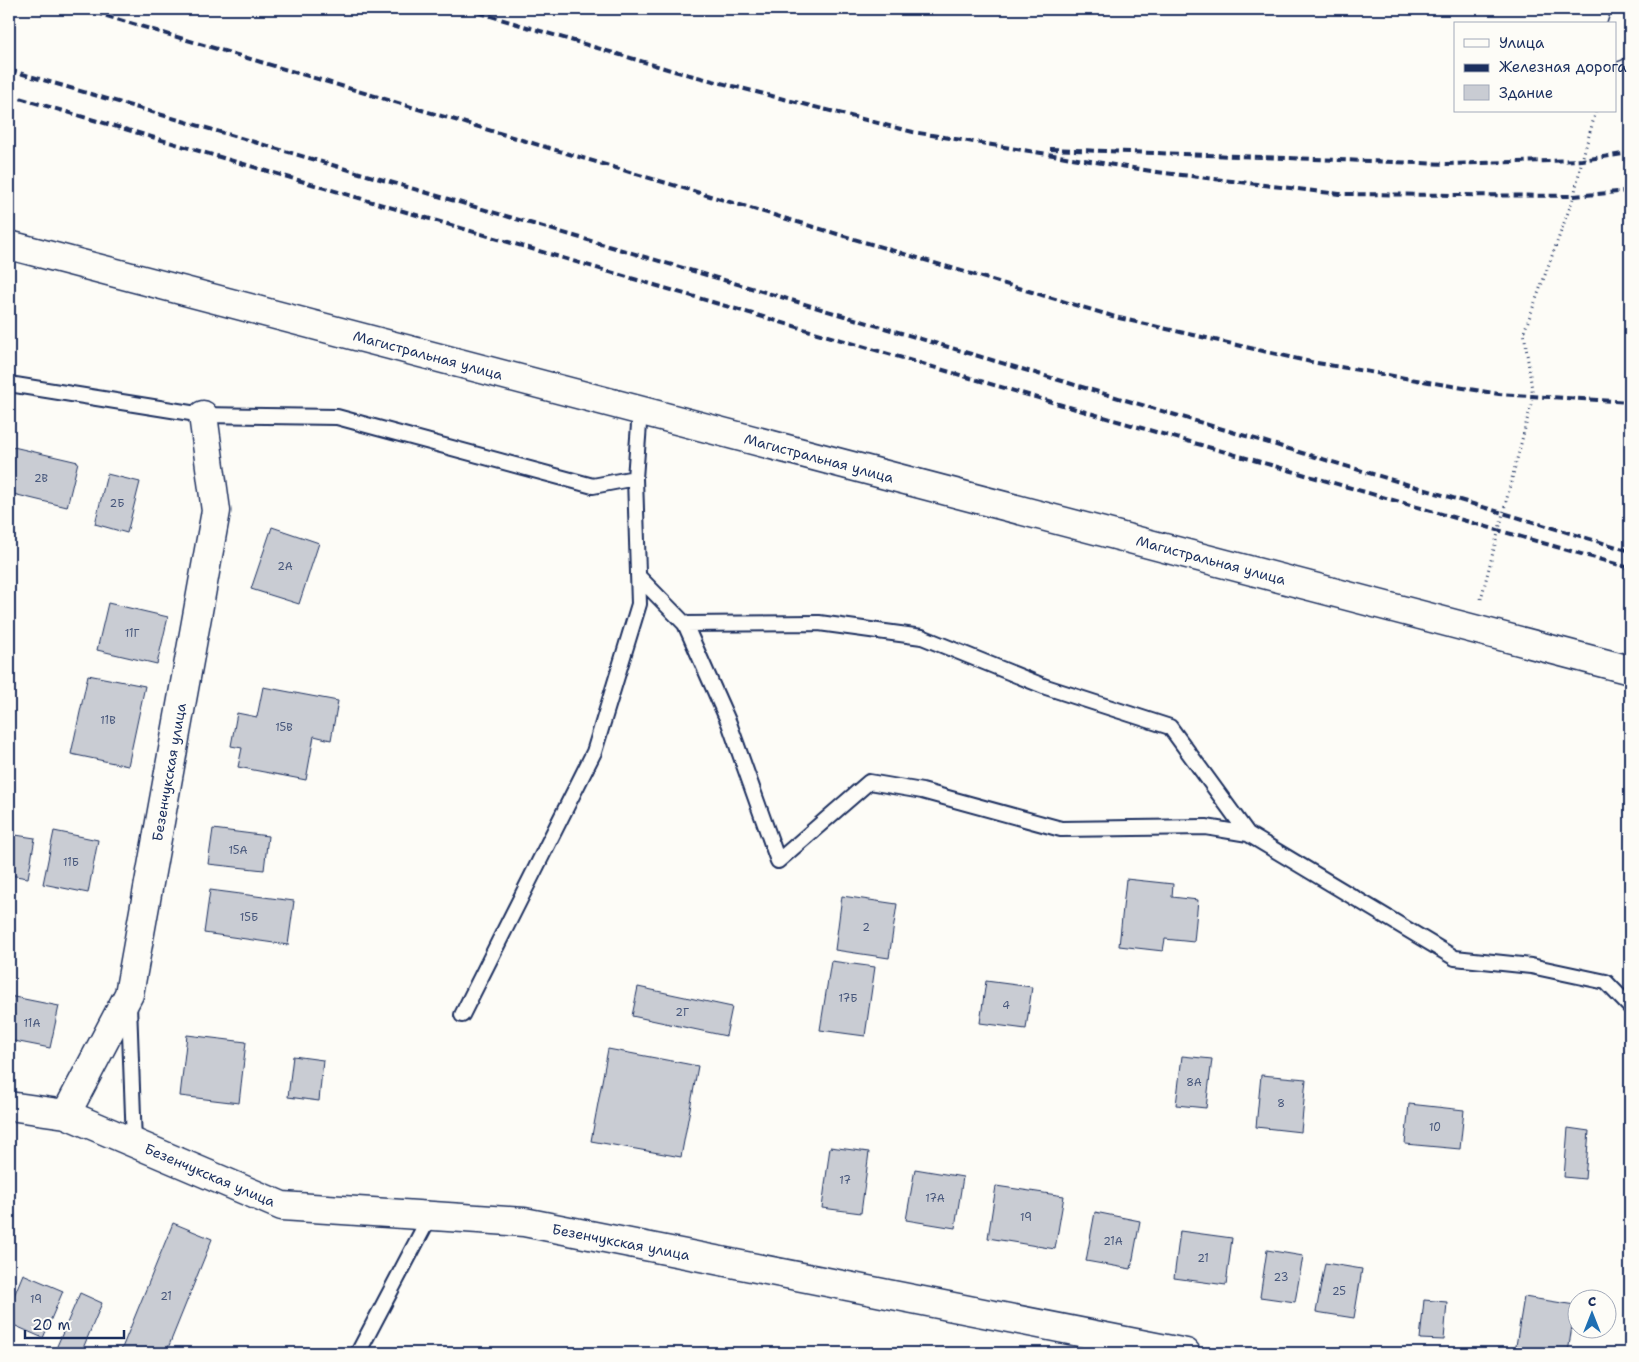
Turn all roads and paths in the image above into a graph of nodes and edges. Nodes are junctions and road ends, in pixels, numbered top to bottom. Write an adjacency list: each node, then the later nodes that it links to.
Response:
1 (1627, 9): 2 (street)
2 (1616, 44)
3 (1596, 112): 11 (path)
4 (9, 245): 6 (street, Магистральная улица)
5 (9, 384): 7 (lane)
6 (640, 411): 8 (lane); 11 (street, Магистральная улица)
7 (203, 415): 8 (lane); 14 (street, Безенчукская улица)
8 (635, 478): 9 (lane)
9 (638, 576): 10 (lane); 16 (lane)
10 (685, 624): 13 (lane); 13 (lane)
11 (1473, 629): 12 (street, Магистральная улица)
12 (1630, 670)
13 (1248, 834): 15 (lane)
14 (129, 994): 18 (street, Безенчукская улица); 19 (lane)
15 (1630, 1007)
16 (462, 1015)
17 (9, 1106): 18 (street, Безенчукская улица)
18 (66, 1114): 19 (street, Безенчукская улица)
19 (134, 1143): 20 (street, Безенчукская улица)
20 (430, 1216): 21 (lane); 22 (street, Безенчукская улица)
21 (358, 1353)
22 (1186, 1353)

